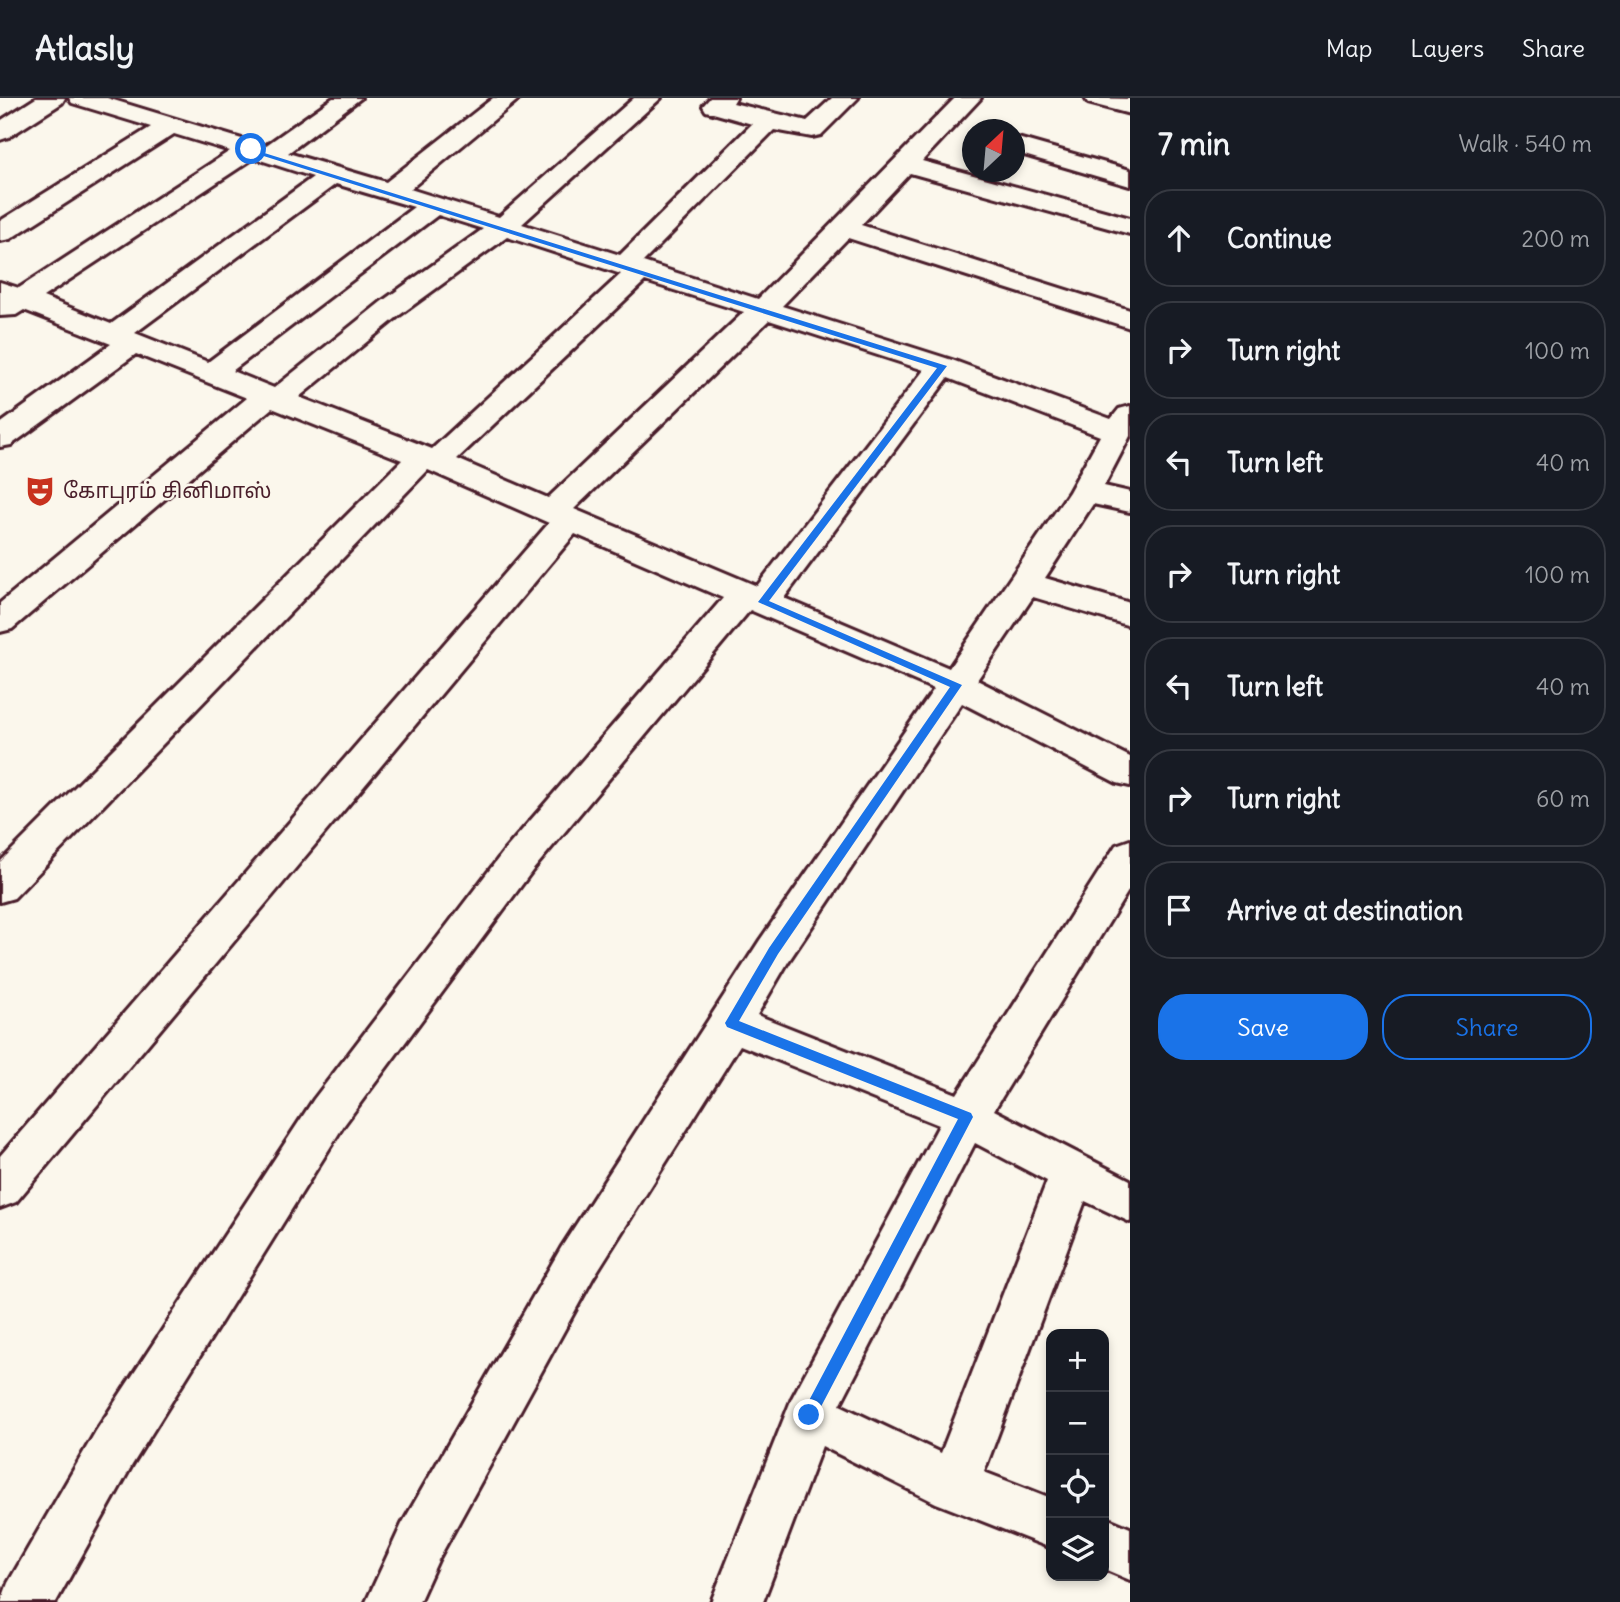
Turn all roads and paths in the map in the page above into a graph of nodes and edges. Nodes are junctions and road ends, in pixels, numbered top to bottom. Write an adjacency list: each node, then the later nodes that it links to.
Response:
1 (53, 98): 15 (street)
2 (81, 98): 13 (street)
3 (349, 98): 17 (street)
4 (508, 98): 21 (street)
5 (649, 98): 24 (street)
6 (724, 98): 11 (street)
7 (846, 98): 11 (street)
8 (969, 98): 12 (street)
9 (1097, 98): 10 (street)
10 (1130, 107)
11 (769, 121): 27 (street)
12 (944, 124): 14 (street); 18 (street)
13 (171, 125): 17 (street); 26 (street)
14 (962, 129)
15 (0, 132)
16 (1025, 147): 20 (street)
17 (259, 152): 19 (street); 28 (street)
18 (905, 164): 23 (street); 25 (street)
19 (333, 174): 21 (street); 31 (street)
20 (1130, 178)
21 (390, 192): 22 (street)
22 (434, 205): 24 (street); 33 (street)
23 (1130, 226)
24 (503, 227): 27 (street); 34 (street)
25 (843, 228): 29 (street); 30 (street)
26 (0, 233)
27 (632, 268): 29 (street); 37 (street)
28 (7, 301): 31 (street)
29 (763, 310): 32 (street); 40 (street)
30 (1130, 319)
31 (122, 339): 33 (street); 36 (street)
32 (942, 366): 35 (street); 42 (street)
33 (210, 374): 34 (street)
34 (273, 398): 37 (street); 44 (street)
35 (1123, 423): 38 (street)
36 (0, 438)
37 (429, 460): 40 (street); 48 (street)
38 (1085, 492): 39 (street); 41 (street)
39 (1130, 502)
40 (560, 516): 42 (street); 52 (street)
41 (1025, 583): 43 (street); 45 (street)
42 (754, 598): 45 (street); 59 (street)
43 (1130, 615)
44 (0, 621)
45 (957, 685): 46 (street); 49 (street)
46 (1130, 773)
47 (1130, 855): 50 (street)
48 (0, 887)
49 (731, 1023): 50 (street); 60 (street)
50 (966, 1117): 51 (street); 54 (street)
51 (1073, 1172): 53 (street); 55 (street)
52 (0, 1188)
53 (1130, 1202)
54 (809, 1415): 55 (street); 61 (street)
55 (954, 1486): 56 (street)
56 (1046, 1521)
57 (1109, 1545): 58 (street)
58 (1130, 1553)
59 (27, 1602)
60 (392, 1602)
61 (737, 1602)

